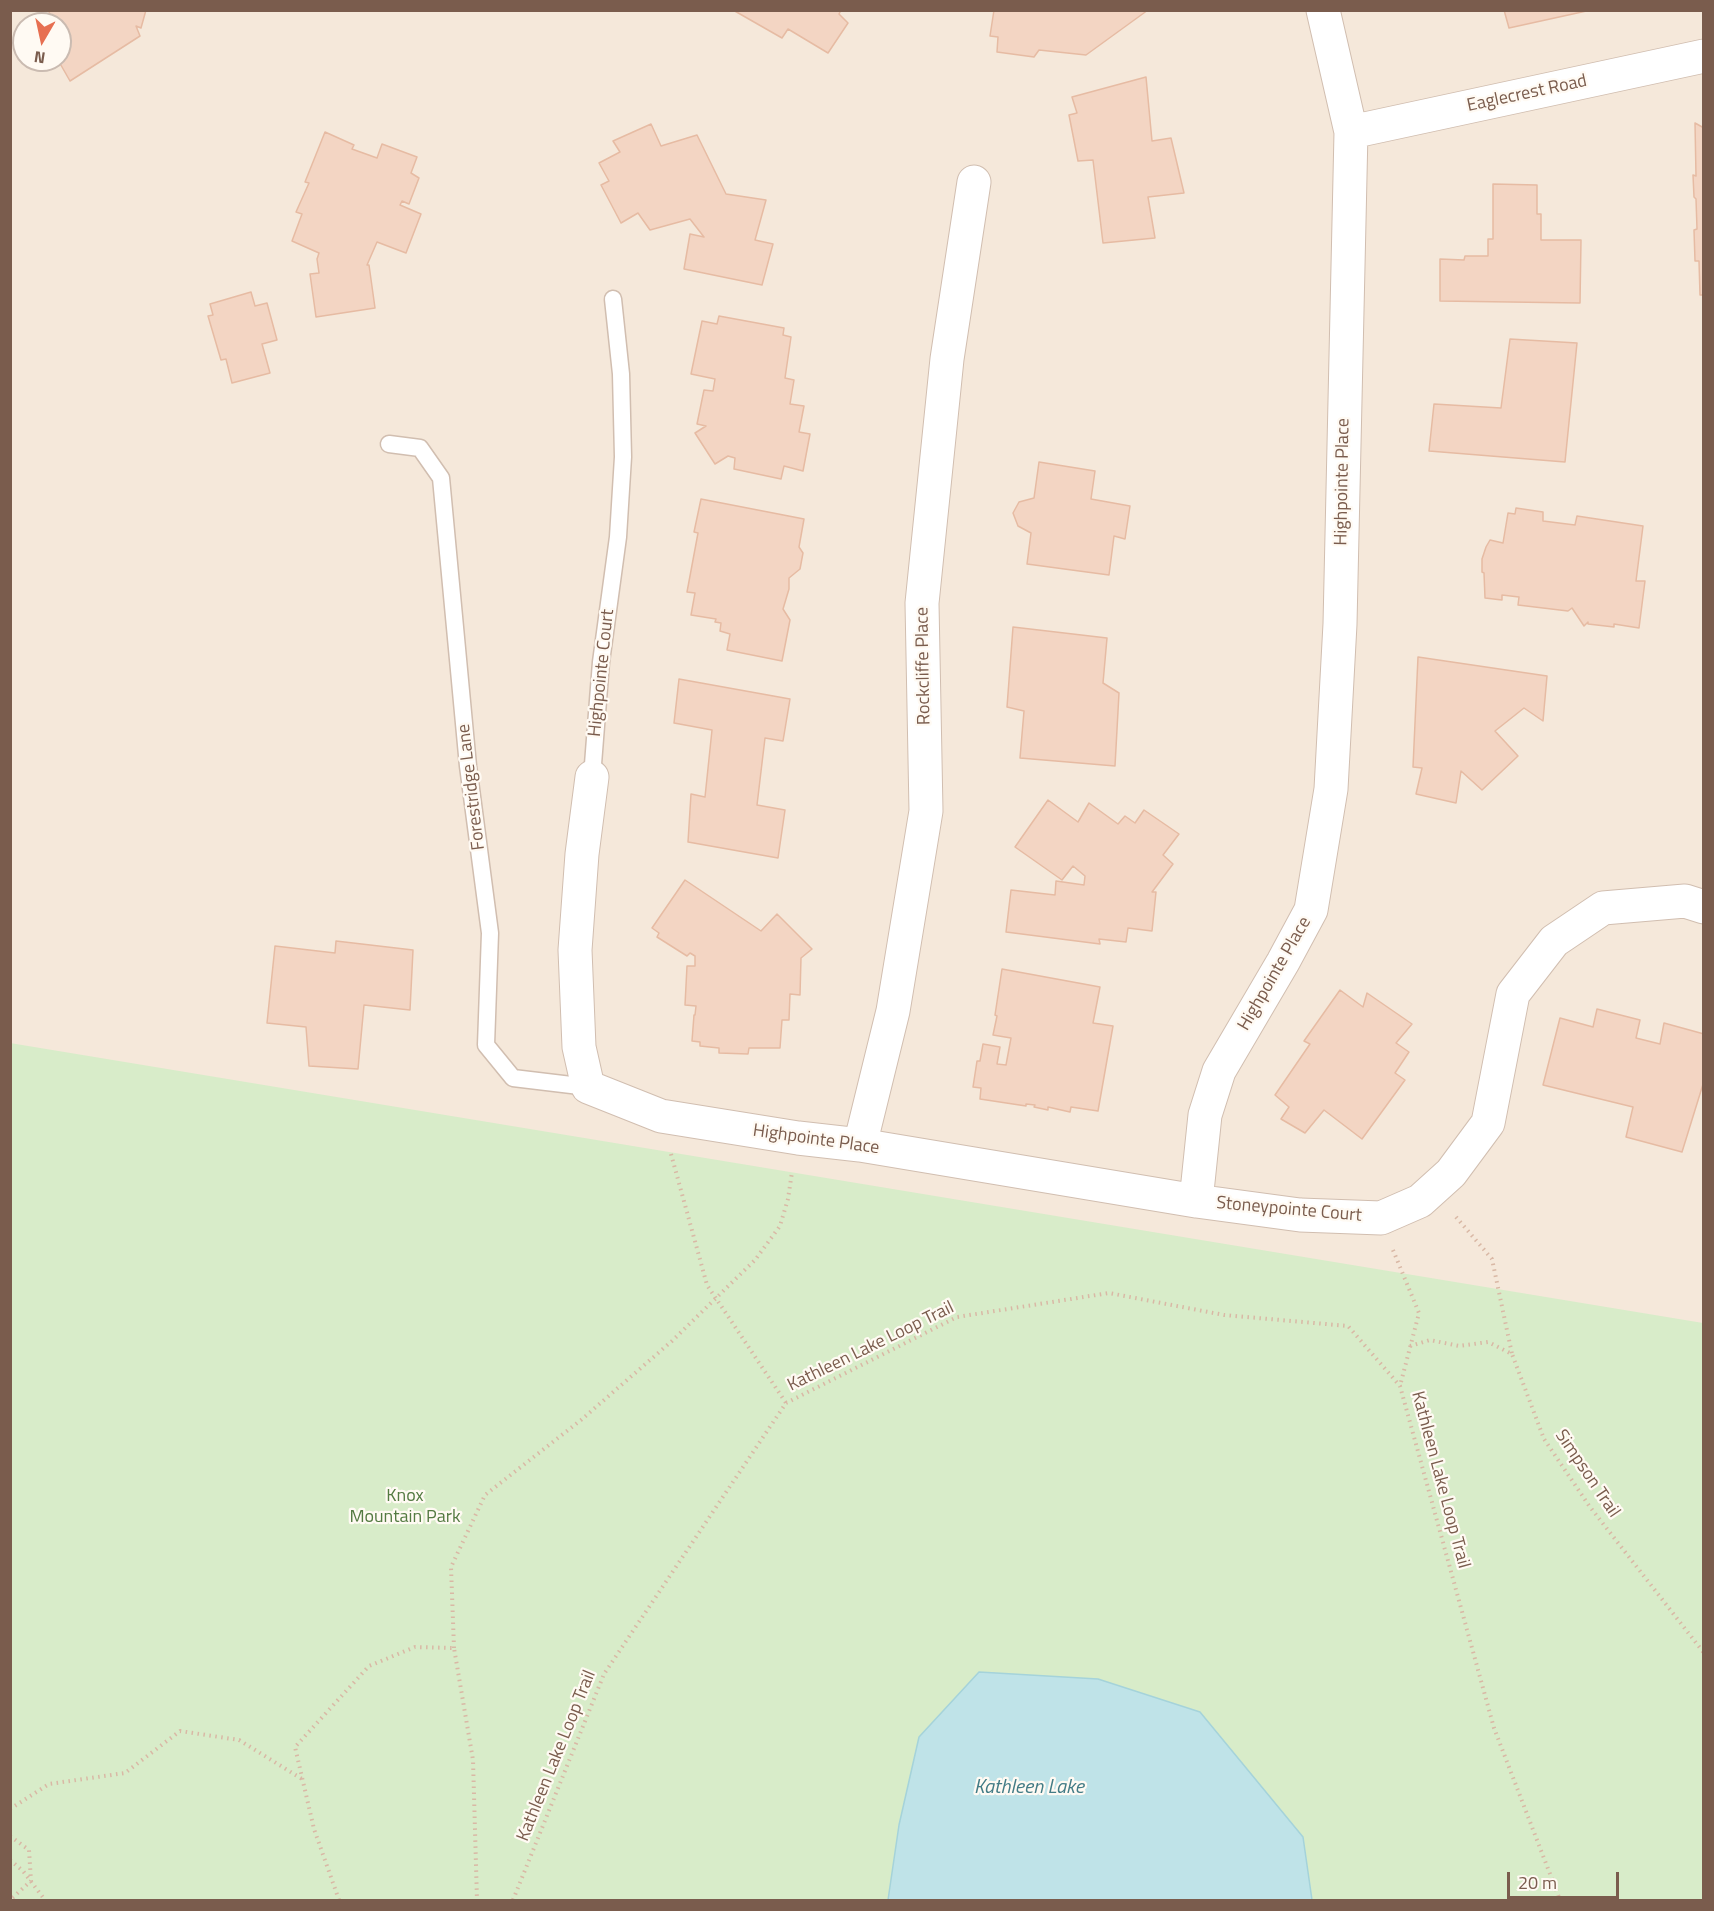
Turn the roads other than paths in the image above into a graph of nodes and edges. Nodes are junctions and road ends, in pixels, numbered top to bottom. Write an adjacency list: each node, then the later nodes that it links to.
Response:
1 (1323, 10): 3 (street, Highpointe Place)
2 (1704, 56): 3 (street, Eaglecrest Road)
3 (1351, 132): 11 (street, Highpointe Place)
4 (974, 182): 10 (street, Rockcliffe Place)
5 (613, 299): 7 (lane, Highpointe Court)
6 (389, 444): 9 (lane, Forestridge Lane)
7 (592, 777): 9 (street, Highpointe Court)
8 (1704, 907): 11 (street, Stoneypointe Court)
9 (588, 1087): 10 (street, Highpointe Place)
10 (860, 1145): 11 (street, Highpointe Place)
11 (1196, 1201)

